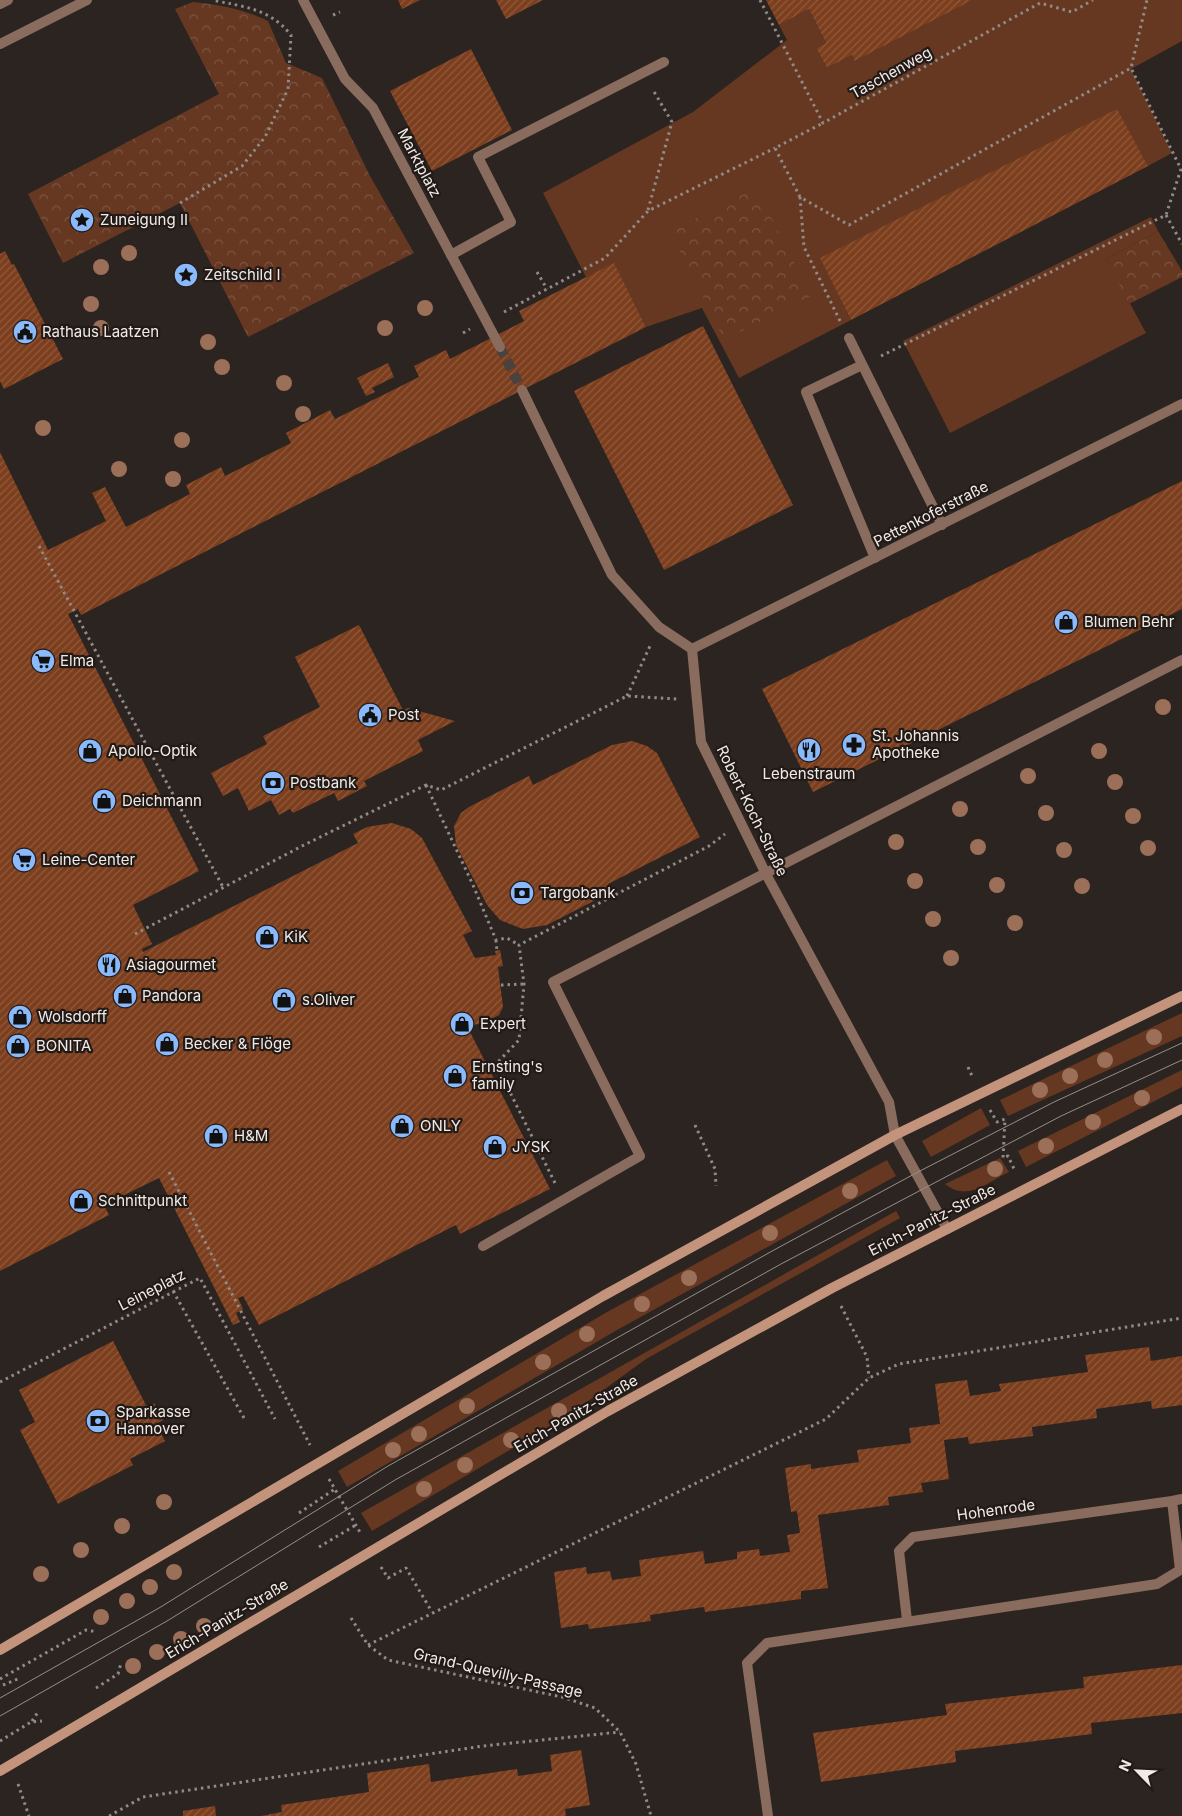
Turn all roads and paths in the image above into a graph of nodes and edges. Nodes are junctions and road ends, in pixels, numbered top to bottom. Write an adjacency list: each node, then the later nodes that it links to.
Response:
1 (8, 0): 8 (street)
2 (86, 0): 9 (street)
3 (212, 0): 16 (path)
4 (302, 0): 20 (street, Marktplatz)
5 (760, 0): 13 (path)
6 (1093, 0): 13 (path, Taschenweg)
7 (1147, 0): 11 (path)
8 (0, 4)
9 (0, 44)
10 (664, 62): 12 (street)
11 (1131, 68): 15 (path); 18 (path)
12 (643, 73): 17 (path); 20 (street)
13 (823, 123): 14 (path, Taschenweg)
14 (775, 148): 15 (path); 17 (path, Taschenweg)
15 (800, 197): 24 (path)
16 (180, 202)
17 (648, 211): 22 (path)
18 (1166, 215): 19 (path); 26 (path)
19 (1182, 244)
20 (451, 255): 23 (street, Marktplatz)
21 (537, 272): 22 (path)
22 (547, 289): 23 (path)
23 (486, 322): 25 (street, Marktplatz)
24 (849, 338): 26 (street)
25 (500, 347)
26 (862, 365): 29 (street); 31 (street)
27 (522, 390): 32 (street)
28 (1182, 404): 29 (street, Pettenkoferstraße)
29 (942, 525): 31 (street, Pettenkoferstraße)
30 (39, 546): 39 (path)
31 (876, 558): 33 (street, Pettenkoferstraße)
32 (659, 627): 33 (street); 35 (path)
33 (692, 649): 36 (street, Robert-Koch-Straße)
34 (1182, 660): 38 (street)
35 (627, 696): 36 (path); 37 (path)
36 (698, 700): 38 (street, Robert-Koch-Straße)
37 (426, 785): 39 (path); 41 (path)
38 (766, 874): 51 (street, Robert-Koch-Straße); 56 (street)
39 (223, 887): 40 (path)
40 (135, 934)
41 (496, 940): 42 (path); 43 (path)
42 (519, 944)
43 (497, 951)
44 (524, 984): 45 (path)
45 (501, 985)
46 (1182, 996): 48 (main road)
47 (968, 1067): 48 (path)
48 (980, 1093): 51 (main road); 54 (path)
49 (1182, 1109): 54 (main road, Erich-Panitz-Straße)
50 (695, 1125): 53 (path)
51 (895, 1135): 55 (street, Robert-Koch-Straße); 64 (main road)
52 (170, 1172): 64 (path)
53 (716, 1186)
54 (1024, 1190): 55 (main road, Erich-Panitz-Straße)
55 (947, 1230): 57 (main road, Erich-Panitz-Straße)
56 (483, 1246)
57 (832, 1288): 60 (path); 70 (main road, Erich-Panitz-Straße)
58 (173, 1291): 61 (path, Leineplatz); 62 (path); 63 (path, Leineplatz)
59 (1182, 1318): 60 (path)
60 (870, 1378): 71 (path)
61 (0, 1382)
62 (244, 1418)
63 (275, 1419)
64 (320, 1463): 65 (path); 76 (main road)
65 (335, 1489): 67 (path); 68 (path)
66 (1177, 1500): 73 (street, Hohenrode); 73 (street, Hohenrode)
67 (299, 1513)
68 (356, 1525): 69 (path); 70 (path)
69 (319, 1547)
70 (372, 1551): 71 (path); 87 (main road, Erich-Panitz-Straße)
71 (432, 1612): 75 (path)
72 (351, 1618): 75 (path, Grand-Quevilly-Passage)
73 (907, 1620): 90 (street, Hohenrode)
74 (97, 1632): 79 (path)
75 (368, 1645): 85 (path, Grand-Quevilly-Passage)
76 (0, 1650)
77 (121, 1663): 81 (path)
78 (20, 1678): 80 (path)
79 (0, 1679): 80 (path)
80 (2, 1686)
81 (93, 1690)
82 (38, 1712): 84 (path)
83 (51, 1716): 84 (path)
84 (32, 1722): 86 (path)
85 (620, 1732): 88 (path); 89 (path, Grand-Quevilly-Passage)
86 (0, 1740)
87 (0, 1771)
88 (109, 1816)
89 (651, 1816)
90 (768, 1816)

